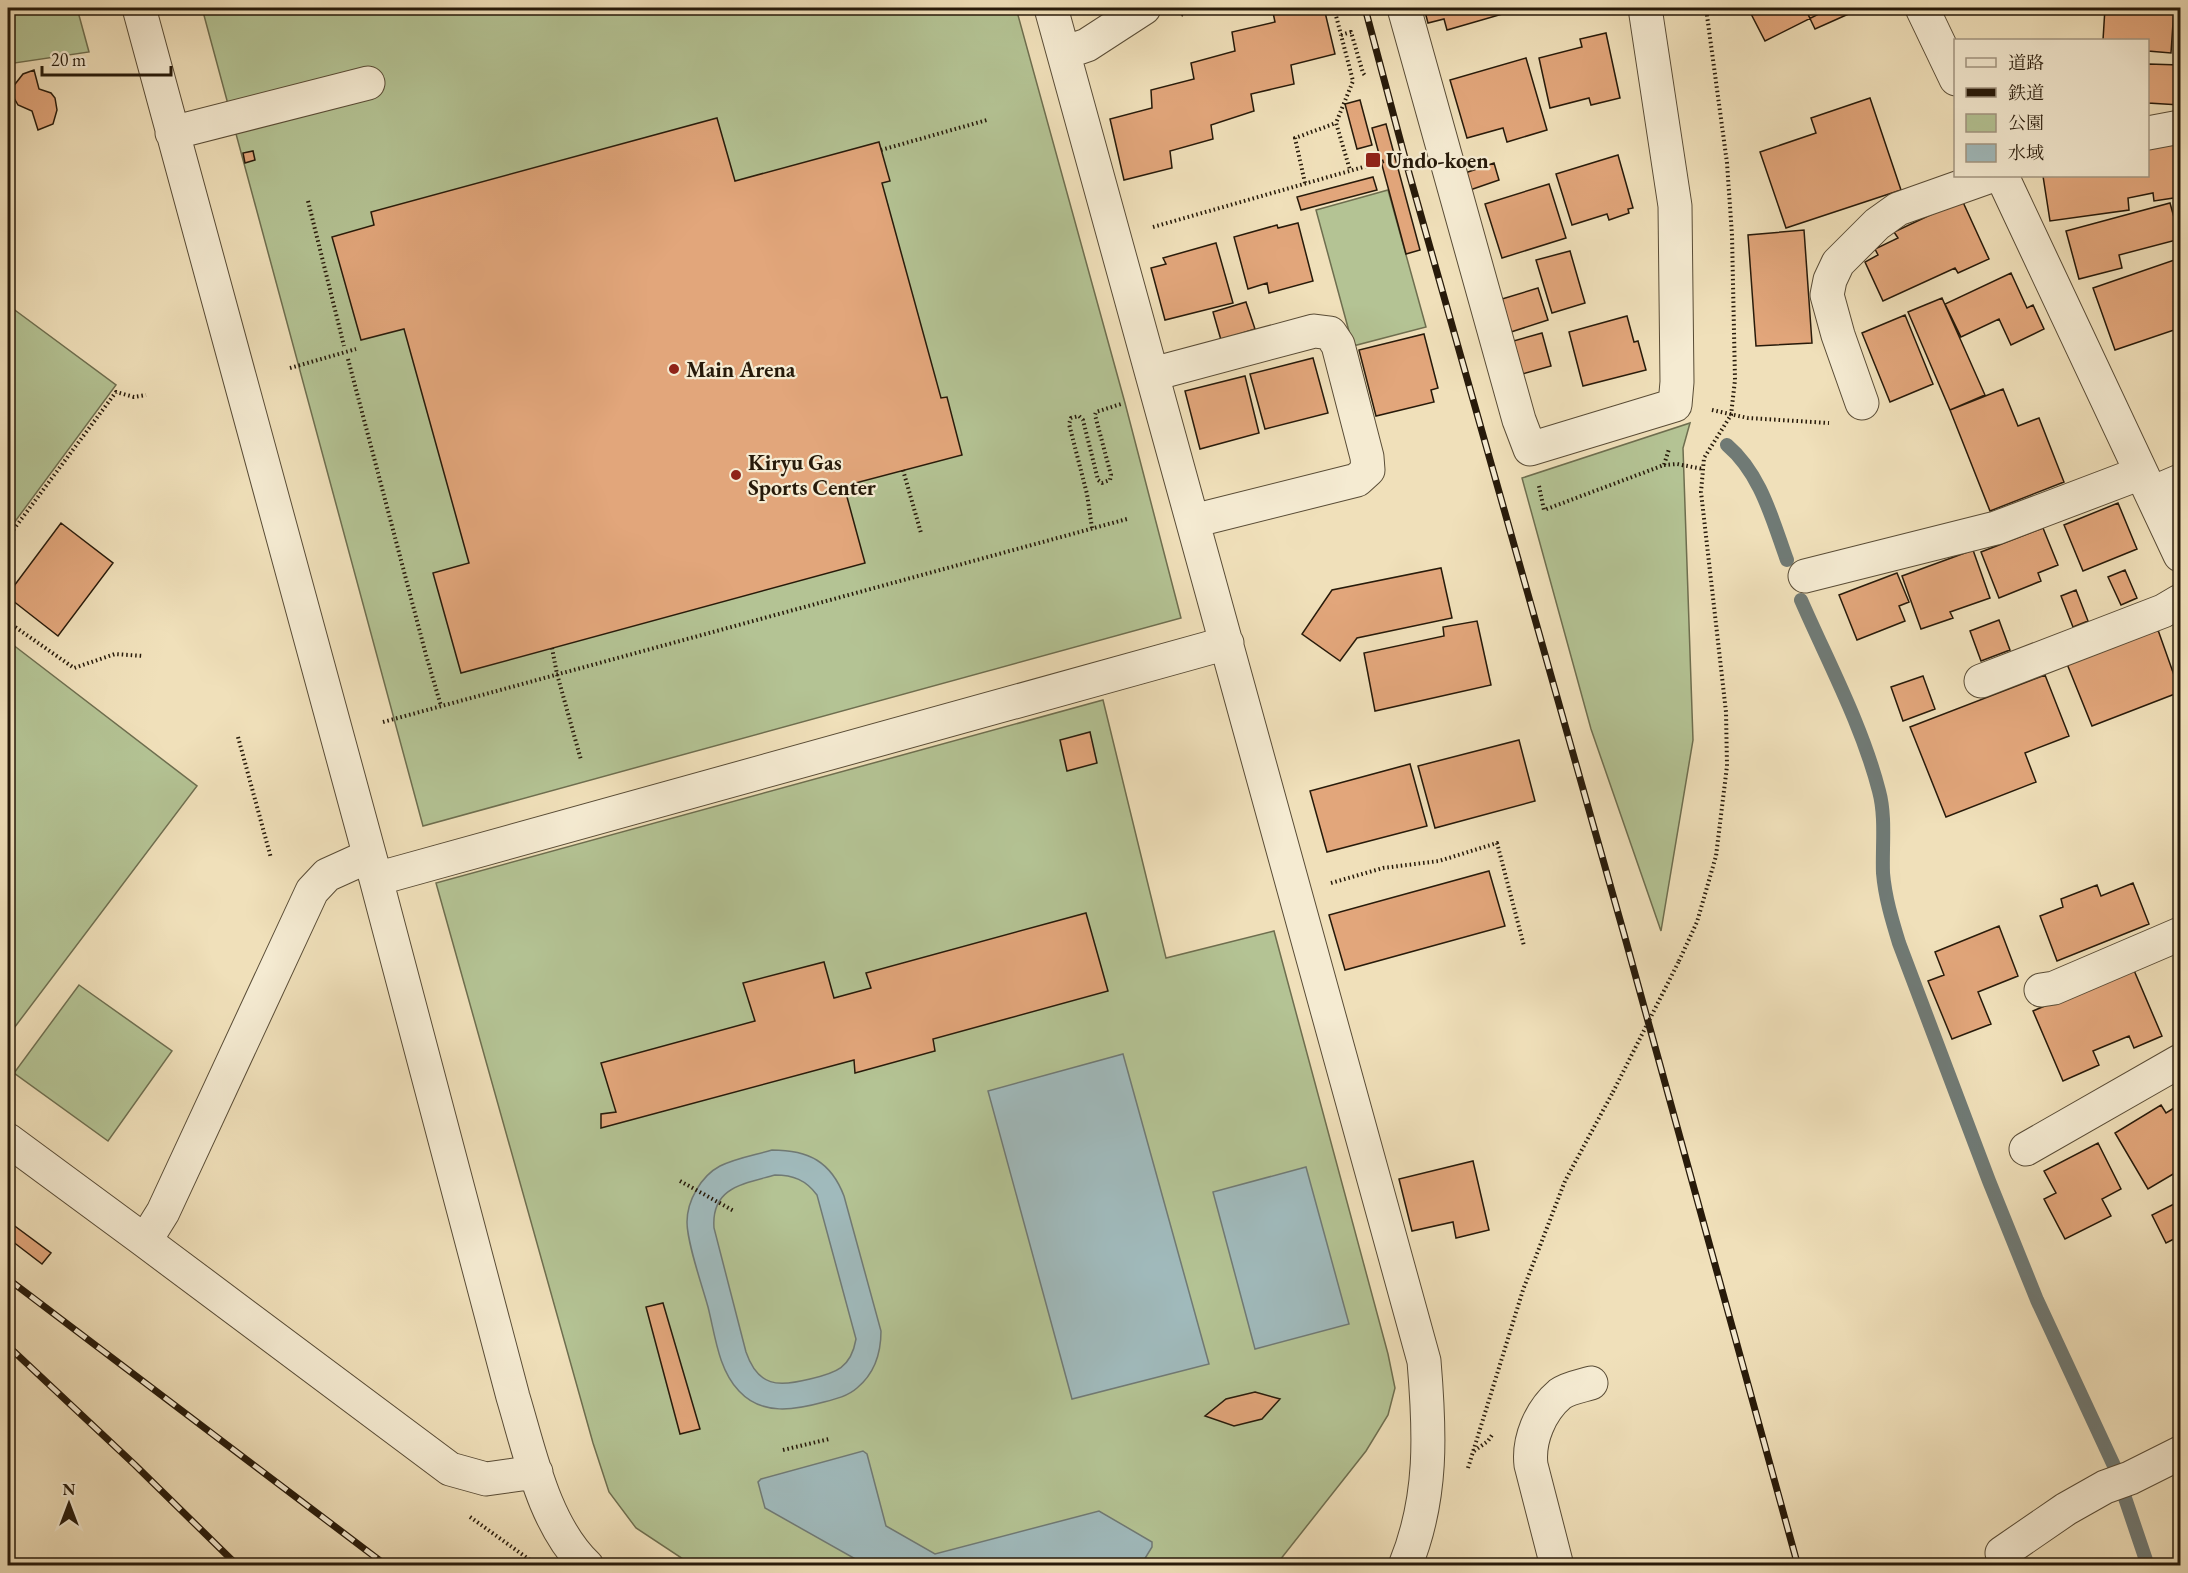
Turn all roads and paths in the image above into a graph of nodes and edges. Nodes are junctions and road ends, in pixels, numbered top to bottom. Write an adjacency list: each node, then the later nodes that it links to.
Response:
1 (140, 8): 17 (street)
2 (1051, 8): 10 (street)
3 (1144, 8): 10 (street)
4 (1334, 8): 9 (path)
5 (1404, 8): 37 (street)
6 (1645, 8): 35 (street)
7 (1706, 8): 36 (path)
8 (1922, 8): 11 (street)
9 (1341, 35): 12 (path); 15 (path)
10 (1064, 53): 31 (street)
11 (1954, 75)
12 (1366, 77)
13 (368, 83): 17 (street)
14 (987, 120): 19 (path)
15 (1336, 123): 21 (path); 24 (path)
16 (2181, 127): 18 (street)
17 (172, 132): 61 (street)
18 (2149, 133)
19 (881, 150)
20 (1388, 160): 21 (path)
21 (1350, 170): 24 (path)
22 (1988, 177): 34 (street)
23 (2003, 177): 41 (street)
24 (1305, 183): 26 (path)
25 (308, 201): 27 (path)
26 (1142, 230)
27 (344, 346)
28 (356, 349): 30 (path)
29 (348, 359): 56 (path)
30 (290, 368)
31 (1153, 374): 43 (street); 43 (street)
32 (146, 395): 46 (path)
33 (1125, 403): 44 (path)
34 (1862, 403): 36 (path)
35 (1675, 405): 37 (street); 38 (path)
36 (1731, 415): 39 (path)
37 (1530, 449): 38 (path)
38 (1664, 465): 39 (path)
39 (1703, 469): 77 (path, bridge)
40 (903, 470): 45 (path)
41 (2158, 482): 47 (street); 48 (street)
42 (1127, 519): 44 (path)
43 (1193, 521): 51 (street)
44 (1092, 528): 54 (path)
45 (921, 533)
46 (8, 537)
47 (2181, 555)
48 (1805, 576)
49 (2181, 601): 55 (street)
50 (8, 622): 53 (path)
51 (1227, 643): 61 (street); 80 (street)
52 (552, 648): 54 (path)
53 (143, 656)
54 (557, 674): 56 (path); 59 (path)
55 (1982, 681)
56 (441, 706): 57 (path)
57 (383, 722)
58 (238, 737): 60 (path)
59 (581, 760)
60 (270, 858)
61 (372, 867): 71 (street); 76 (street)
62 (1323, 886): 64 (path)
63 (2181, 934): 65 (street)
64 (1524, 946)
65 (2041, 990)
66 (2181, 1061): 68 (street)
67 (8, 1140): 71 (street)
68 (2026, 1149)
69 (681, 1181): 70 (path)
70 (734, 1211)
71 (145, 1241): 76 (street)
72 (1591, 1383): 81 (street)
73 (829, 1438): 74 (path)
74 (783, 1450)
75 (2181, 1453): 78 (street)
76 (536, 1472): 79 (street)
77 (1467, 1472)
78 (2002, 1553)
79 (587, 1566)
80 (1405, 1566)
81 (1557, 1566)

